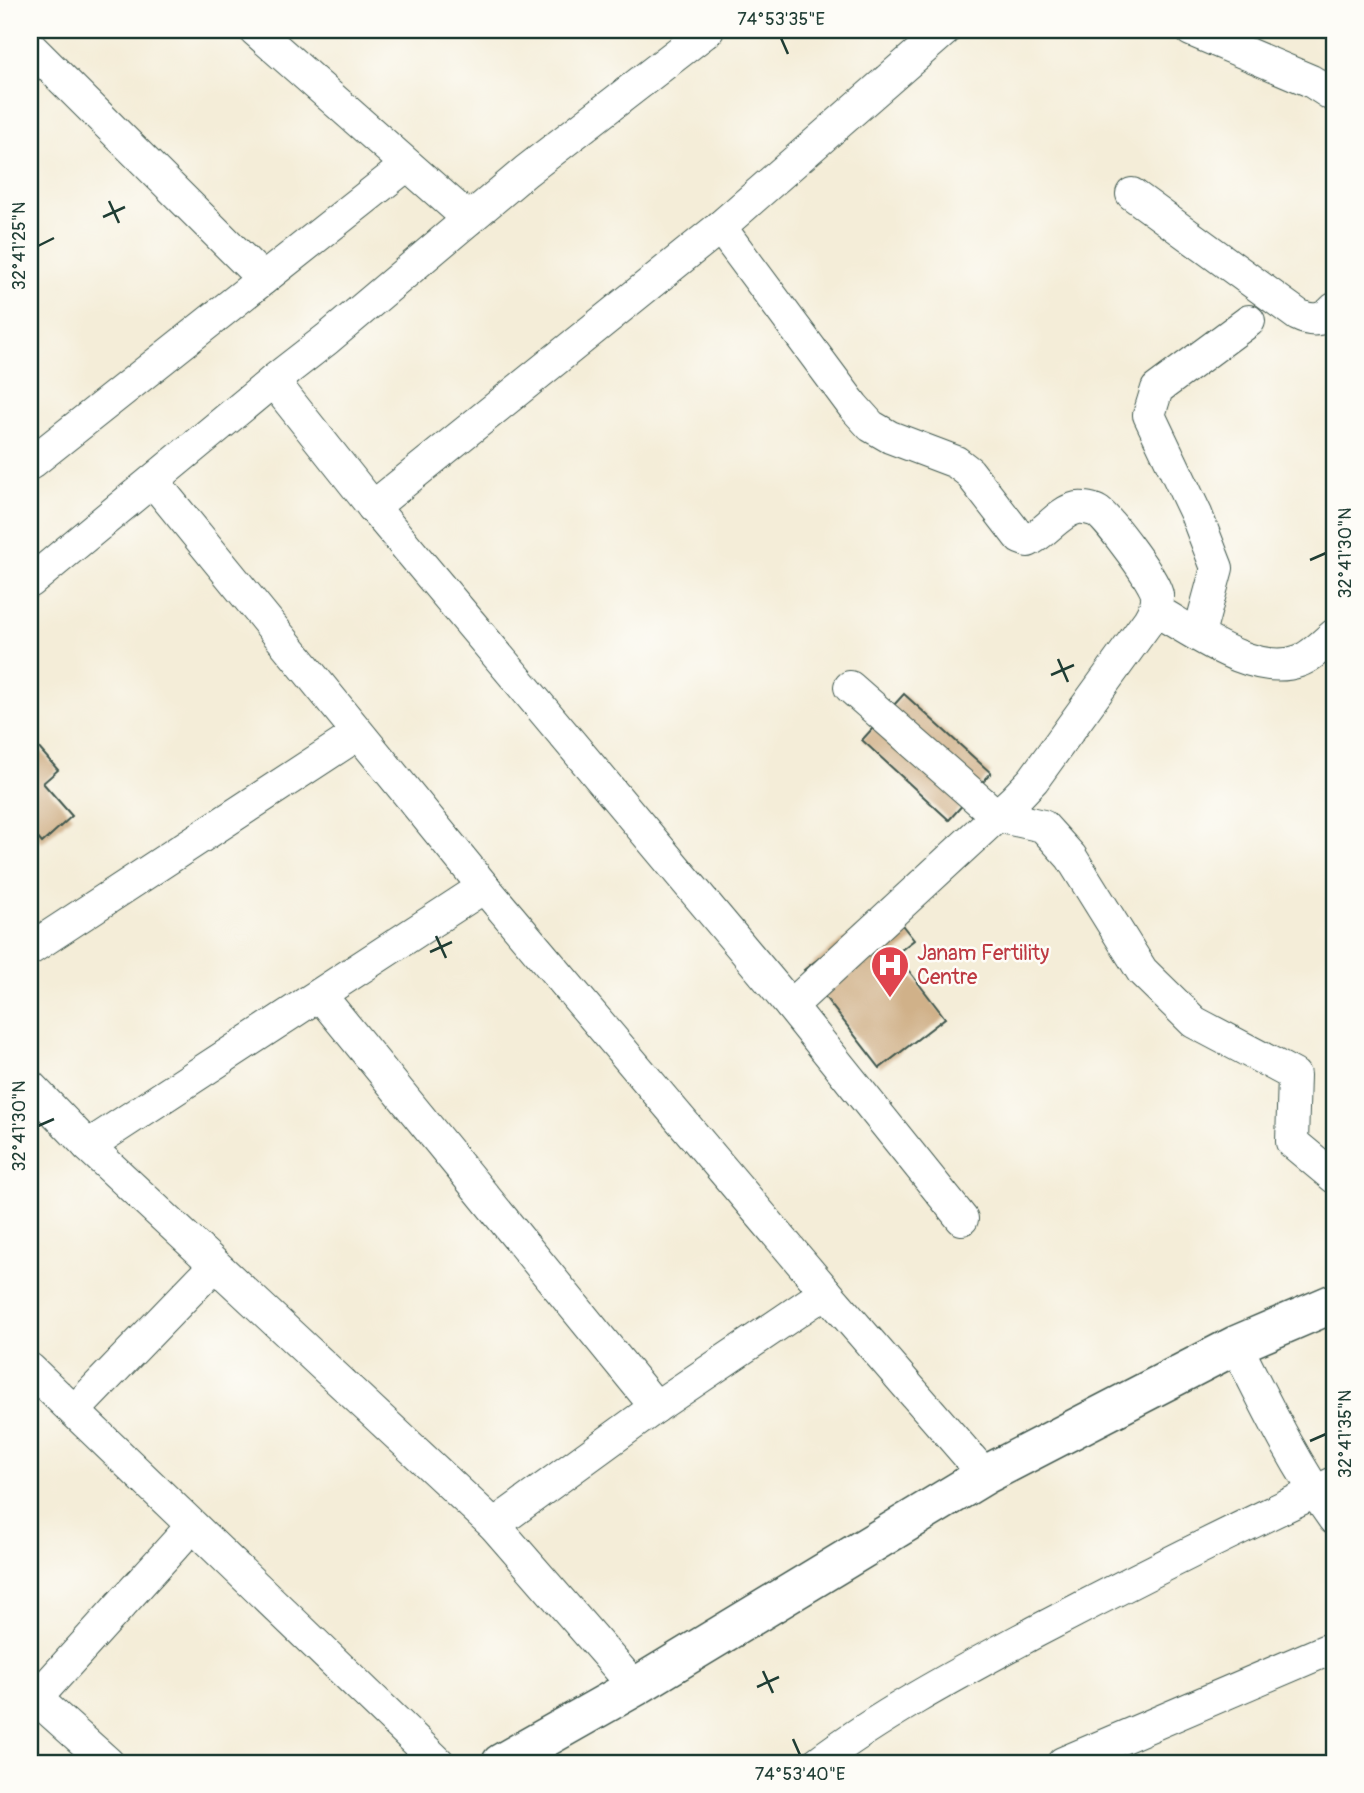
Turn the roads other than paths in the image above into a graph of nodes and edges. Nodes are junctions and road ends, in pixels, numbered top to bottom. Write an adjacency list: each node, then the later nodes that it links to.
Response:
1 (256, 30): 7 (street)
2 (708, 30): 7 (street)
3 (945, 30): 9 (street)
4 (1191, 30): 6 (street)
5 (30, 47): 10 (street)
6 (1334, 96)
7 (439, 193): 10 (street); 13 (street)
8 (1132, 194): 11 (street)
9 (720, 227): 16 (street); 18 (street)
10 (263, 279): 14 (street)
11 (1334, 309)
12 (1249, 321): 19 (street)
13 (273, 381): 15 (street); 16 (street)
14 (30, 464)
15 (153, 481): 17 (street); 22 (street)
16 (373, 507): 27 (street)
17 (30, 582)
18 (1154, 610): 19 (street); 23 (street)
19 (1199, 634): 20 (street)
20 (1334, 635)
21 (850, 687): 23 (street)
22 (358, 734): 24 (street); 25 (street)
23 (997, 816): 27 (street); 30 (street)
24 (484, 887): 26 (street); 33 (street)
25 (30, 948)
26 (320, 995): 29 (street); 37 (street)
27 (791, 1006): 31 (street)
28 (30, 1086): 29 (street)
29 (88, 1146): 32 (street)
30 (1334, 1177)
31 (962, 1219)
32 (215, 1265): 38 (street); 42 (street)
33 (826, 1292): 37 (street); 39 (street)
34 (1334, 1303): 35 (street)
35 (1236, 1345): 39 (street); 40 (street)
36 (30, 1369): 38 (street)
37 (656, 1407): 42 (street)
38 (74, 1412): 43 (street)
39 (985, 1475): 45 (street)
40 (1324, 1487): 41 (street); 50 (street)
41 (1334, 1519)
42 (494, 1525): 45 (street)
43 (192, 1526): 46 (street); 48 (street)
44 (1334, 1647): 51 (street)
45 (635, 1686): 49 (street)
46 (32, 1699): 47 (street)
47 (108, 1763)
48 (439, 1763)
49 (500, 1763)
50 (817, 1763)
51 (1063, 1763)

